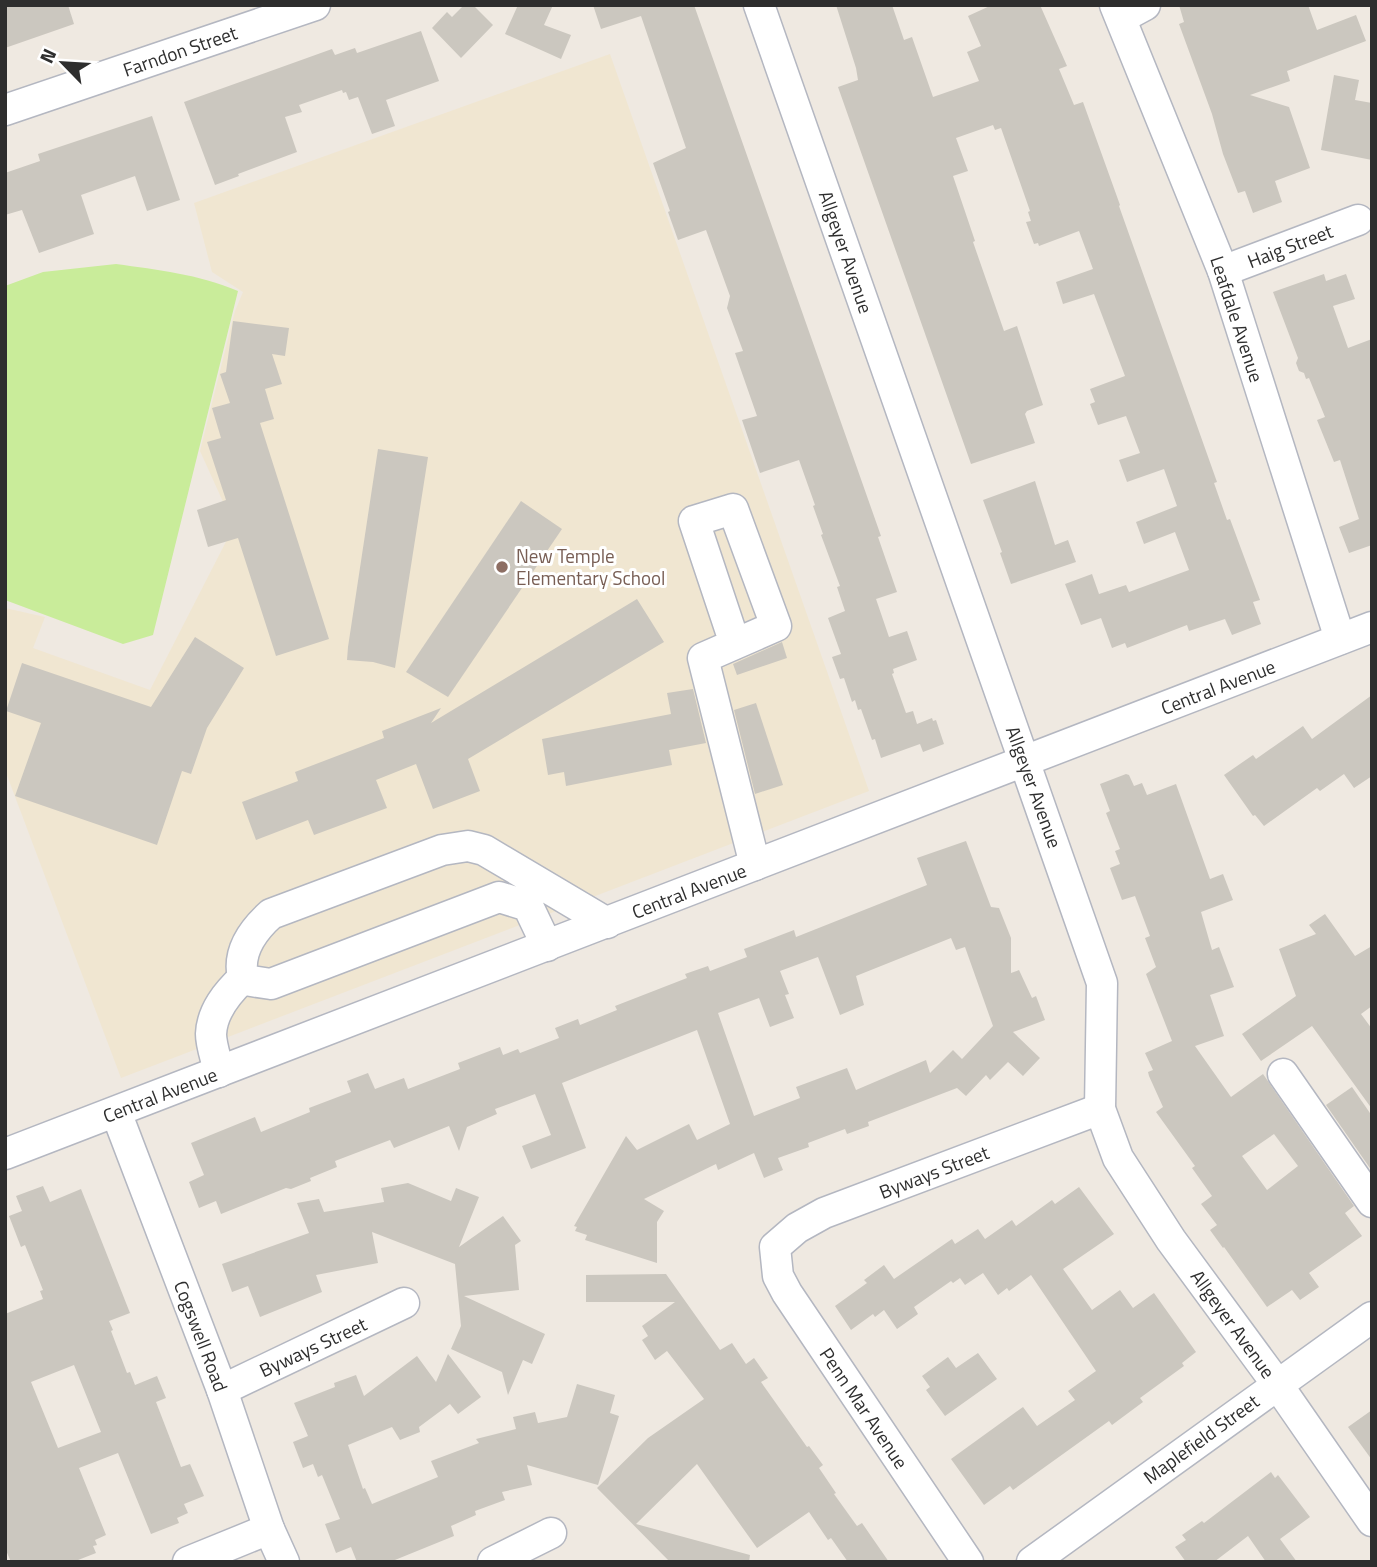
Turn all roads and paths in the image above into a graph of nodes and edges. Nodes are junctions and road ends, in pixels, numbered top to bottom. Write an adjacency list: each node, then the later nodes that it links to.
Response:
1 (315, 5): 4 (street, Farndon Street)
2 (760, 5): 10 (street, Allgeyer Avenue)
3 (1127, 10): 6 (street, Leafdale Avenue)
4 (5, 110)
5 (1358, 220): 6 (street, Haig Street)
6 (1223, 271): 8 (street, Leafdale Avenue)
7 (1372, 627): 8 (street, Central Avenue)
8 (1340, 639): 10 (street, Central Avenue)
9 (735, 644): 11 (street)
10 (1025, 761): 11 (street, Central Avenue); 17 (street, Allgeyer Avenue)
11 (755, 865): 12 (street, Central Avenue)
12 (607, 923): 13 (street, Central Avenue); 14 (street)
13 (547, 946): 14 (street); 15 (street, Central Avenue)
14 (243, 978): 15 (street)
15 (219, 1072): 18 (street, Central Avenue)
16 (1283, 1074): 20 (street)
17 (1100, 1110): 21 (street, Byways Street); 24 (street, Allgeyer Avenue)
18 (117, 1112): 19 (street, Central Avenue); 25 (street, Cogswell Road)
19 (5, 1154)
20 (1372, 1202)
21 (775, 1247): 32 (street, Penn Mar Avenue)
22 (404, 1304): 25 (street, Byways Street)
23 (1372, 1317): 24 (street, Maplefield Street)
24 (1277, 1384): 26 (street, Allgeyer Avenue); 33 (street, Maplefield Street)
25 (222, 1390): 27 (street, Cogswell Road)
26 (1372, 1521)
27 (269, 1529): 29 (street); 30 (street, Cogswell Road)
28 (551, 1534): 31 (street)
29 (188, 1562)
30 (284, 1562)
31 (493, 1562)
32 (968, 1562)
33 (1032, 1562)

